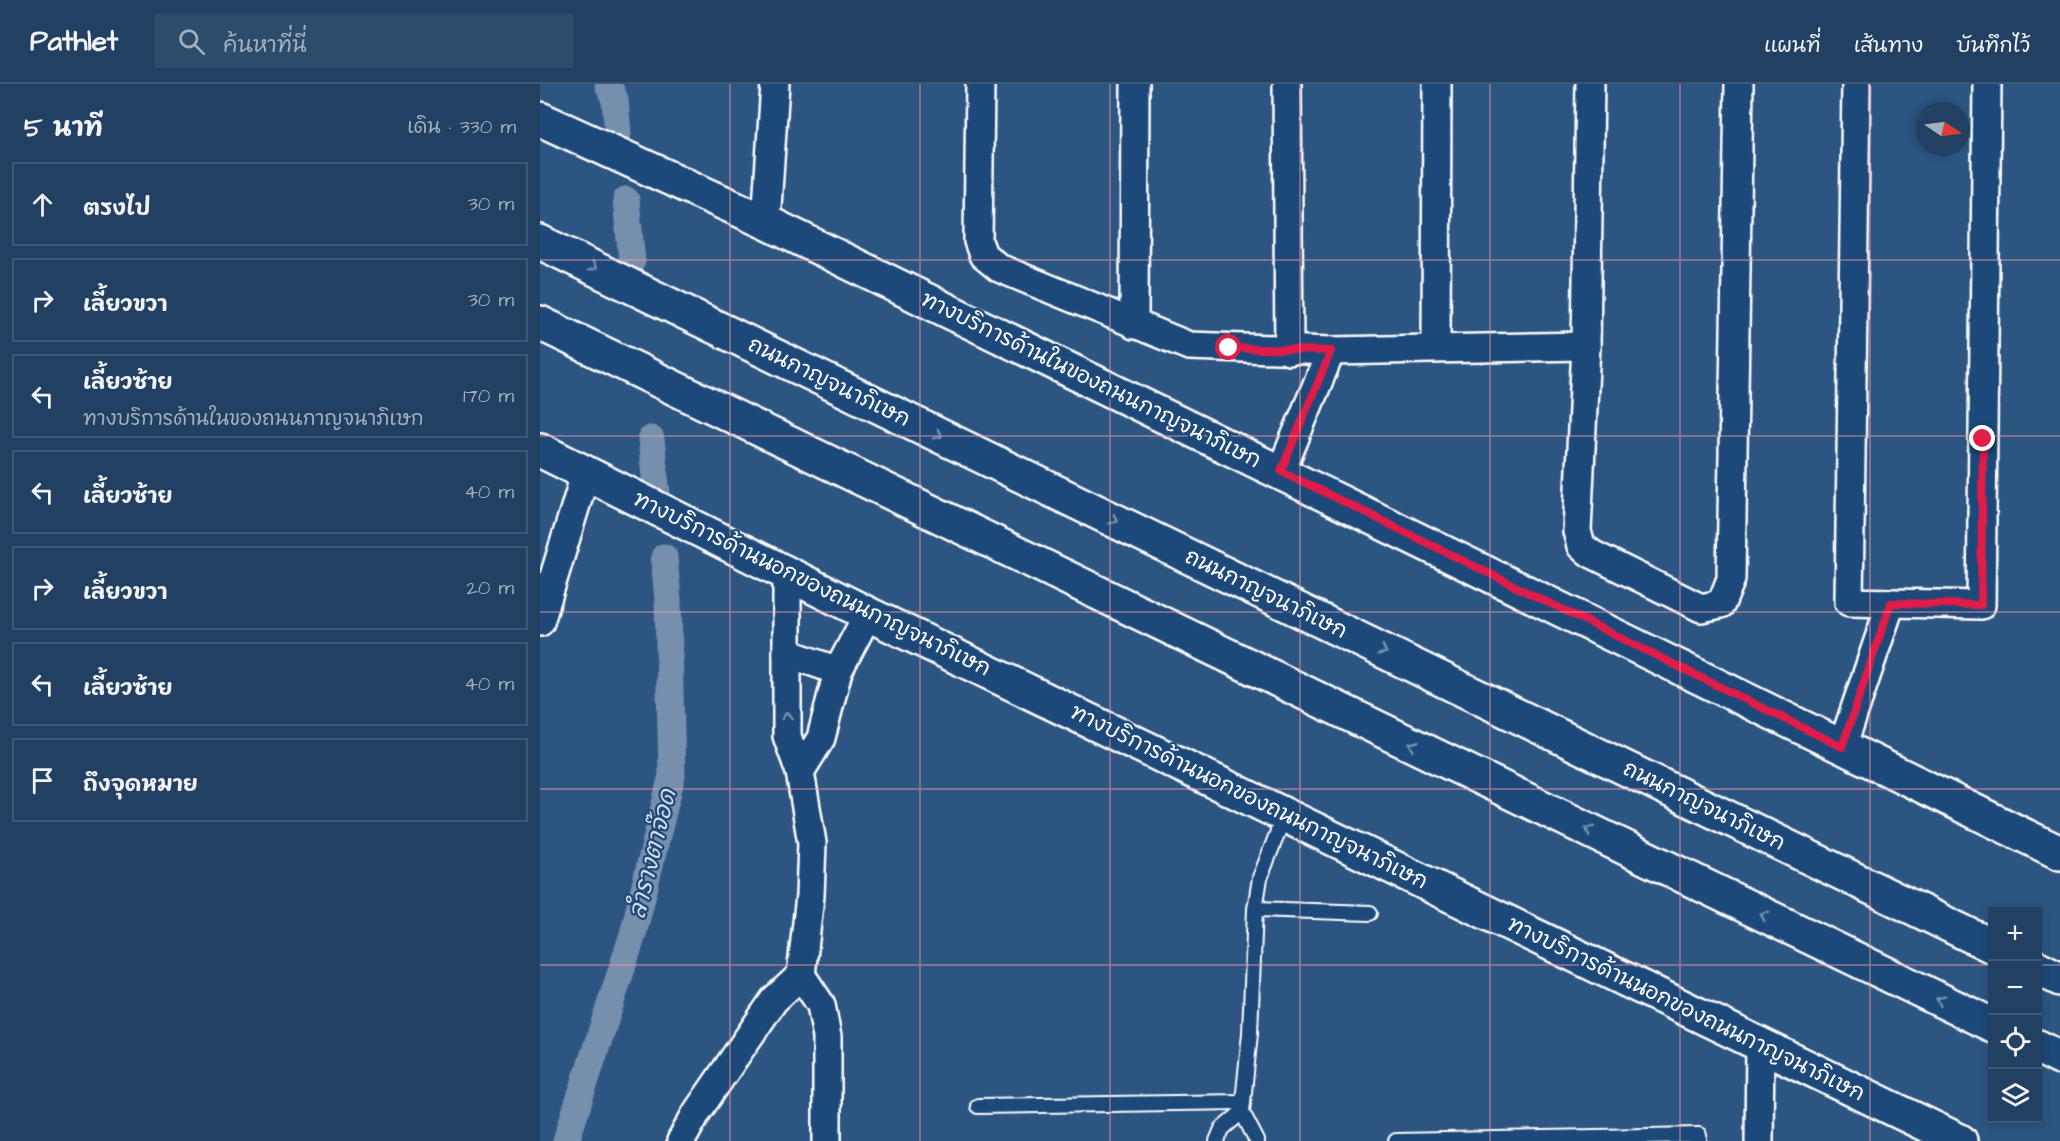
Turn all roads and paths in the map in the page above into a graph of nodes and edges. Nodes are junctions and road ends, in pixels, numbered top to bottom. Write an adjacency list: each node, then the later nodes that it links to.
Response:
1 (775, 84): 11 (street)
2 (981, 84): 14 (street)
3 (1134, 84): 14 (street)
4 (1287, 84): 17 (street)
5 (1437, 84): 16 (street)
6 (1590, 84): 15 (street)
7 (1739, 84): 15 (street)
8 (1856, 84): 24 (street)
9 (1987, 84): 24 (street)
10 (540, 119): 11 (main road, ทางบริการด้านในของถนนกาญจนาภิเษก)
11 (766, 222): 20 (main road, ทางบริการด้านในของถนนกาญจนาภิเษก)
12 (540, 242): 35 (main road, ถนนกาญจนาภิเษก, one-way to 35)
13 (540, 323): 39 (main road, one-way to 13)
14 (1134, 325): 17 (street)
15 (1586, 346): 16 (street)
16 (1436, 348): 18 (street)
17 (1289, 351): 18 (street)
18 (1331, 351): 20 (street)
19 (540, 450): 21 (main road, ทางบริการด้านนอกของถนนกาญจนาภิเษก)
20 (1281, 471): 29 (main road, ทางบริการด้านในของถนนกาญจนาภิเษก)
21 (586, 472): 22 (main road, ทางบริการด้านนอกของถนนกาญจนาภิเษก); 23 (street)
22 (787, 574): 25 (main road, ทางบริการด้านนอกของถนนกาญจนาภิเษก); 27 (street)
23 (544, 595): 26 (street)
24 (1891, 603): 29 (street)
25 (868, 614): 28 (street); 31 (main road, ทางบริการด้านนอกของถนนกาญจนาภิเษก)
26 (540, 622)
27 (787, 654): 28 (street); 30 (street, one-way to 27)
28 (838, 671): 30 (street)
29 (1842, 747): 32 (main road, ทางบริการด้านในของถนนกาญจนาภิเษก)
30 (800, 772): 37 (street)
31 (1285, 814): 33 (lane); 40 (main road, ทางบริการด้านนอกของถนนกาญจนาภิเษก)
32 (2060, 853)
33 (1255, 909): 34 (lane); 44 (lane)
34 (1370, 913)
35 (1988, 944)
36 (2042, 970): 38 (main road)
37 (801, 975): 45 (street); 46 (street)
38 (2060, 979)
39 (1988, 1023)
40 (1760, 1046): 51 (street); 52 (main road, ทางบริการด้านนอกของถนนกาญจนาภิเษก)
41 (2042, 1049): 42 (main road)
42 (2060, 1058)
43 (978, 1106): 44 (lane)
44 (1243, 1107): 47 (lane); 48 (lane)
45 (681, 1141)
46 (827, 1141)
47 (1217, 1141)
48 (1257, 1141)
49 (1396, 1141): 50 (lane)
50 (1699, 1141)
51 (1759, 1141)
52 (1960, 1141)

